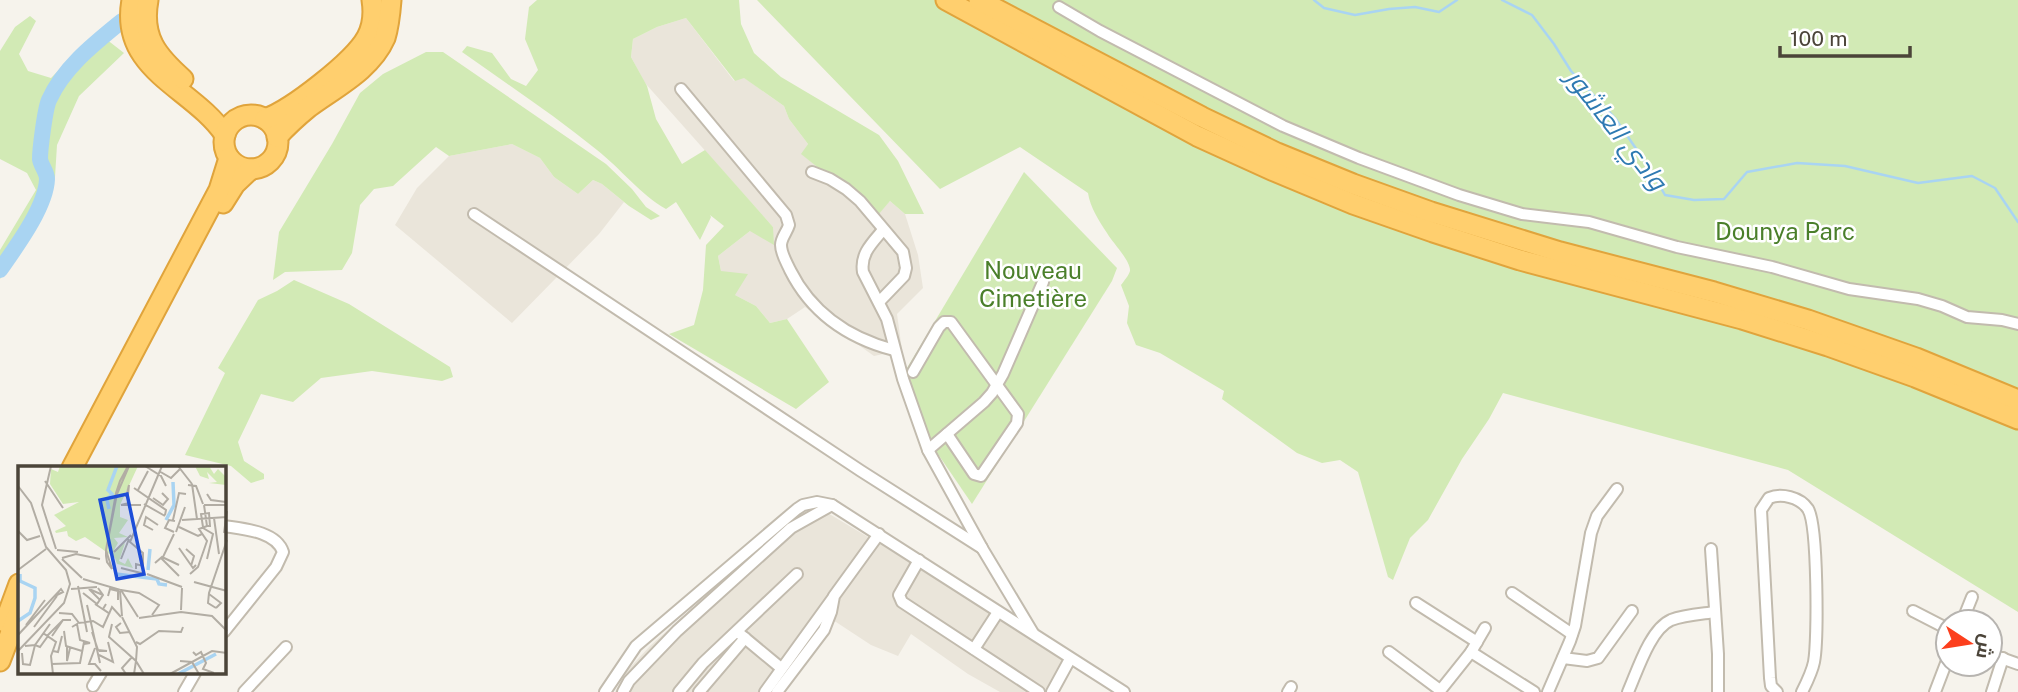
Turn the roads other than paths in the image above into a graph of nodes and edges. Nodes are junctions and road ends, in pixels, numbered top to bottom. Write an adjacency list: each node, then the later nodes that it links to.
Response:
1 (132, 0): 11 (highway)
2 (148, 0): 9 (highway)
3 (372, 0): 10 (highway)
4 (391, 0): 12 (highway)
5 (946, 0): 25 (highway)
6 (979, 0): 24 (highway)
7 (1059, 7): 20 (street)
8 (681, 89): 21 (street)
9 (237, 119): 10 (highway); 11 (highway)
10 (265, 119): 12 (highway)
11 (225, 135): 13 (highway)
12 (277, 136): 14 (highway)
13 (229, 158): 14 (highway); 28 (highway)
14 (251, 169): 29 (highway)
15 (812, 172): 17 (street)
16 (474, 214): 34 (street)
17 (883, 230): 19 (street); 19 (street)
18 (1043, 282): 23 (street)
19 (879, 302): 21 (street)
20 (2018, 324)
21 (894, 350): 27 (street)
22 (913, 372): 23 (street)
23 (997, 385): 26 (street); 26 (street)
24 (2018, 400)
25 (2018, 419)
26 (947, 434): 27 (street)
27 (928, 450): 34 (street)
28 (73, 466)
29 (87, 466)
30 (1617, 489): 53 (street)
31 (832, 505): 33 (street); 70 (street); 71 (street)
32 (226, 526): 51 (street)
33 (879, 534): 36 (street); 40 (street)
34 (982, 548): 55 (street)
35 (1711, 549): 47 (street)
36 (919, 560): 44 (street); 58 (street)
37 (797, 574): 54 (street)
38 (18, 587): 52 (highway)
39 (1511, 593): 53 (street)
40 (834, 596): 63 (street); 75 (street)
41 (1972, 597): 43 (street)
42 (1416, 603): 57 (street)
43 (1968, 608)
44 (998, 611): 55 (street); 58 (street)
45 (1632, 611): 60 (street)
46 (1913, 611): 49 (street)
47 (1715, 612): 81 (street); 82 (street)
48 (18, 614): 62 (highway)
49 (1934, 622)
50 (1485, 628): 57 (street)
51 (226, 630)
52 (0, 634)
53 (1572, 634): 60 (street)
54 (741, 635): 63 (street); 72 (street); 73 (street)
55 (1035, 636): 61 (street)
56 (286, 647): 69 (street)
57 (1474, 647): 67 (street); 79 (street)
58 (974, 649): 76 (street)
59 (1388, 652): 67 (street)
60 (1563, 658): 80 (street)
61 (1070, 659): 77 (street); 78 (street)
62 (0, 661)
63 (781, 668): 74 (street)
64 (100, 674): 66 (street)
65 (194, 674): 68 (street)
66 (93, 686)
67 (1440, 691)
68 (184, 692)
69 (244, 692)
70 (605, 692)
71 (622, 692)
72 (679, 692)
73 (699, 692)
74 (765, 692)
75 (776, 692)
76 (1039, 692)
77 (1052, 692)
78 (1124, 692)
79 (1534, 692)
80 (1548, 692)
81 (1628, 692)
82 (1718, 692)
83 (1777, 692): 84 (street)
84 (1802, 692)

